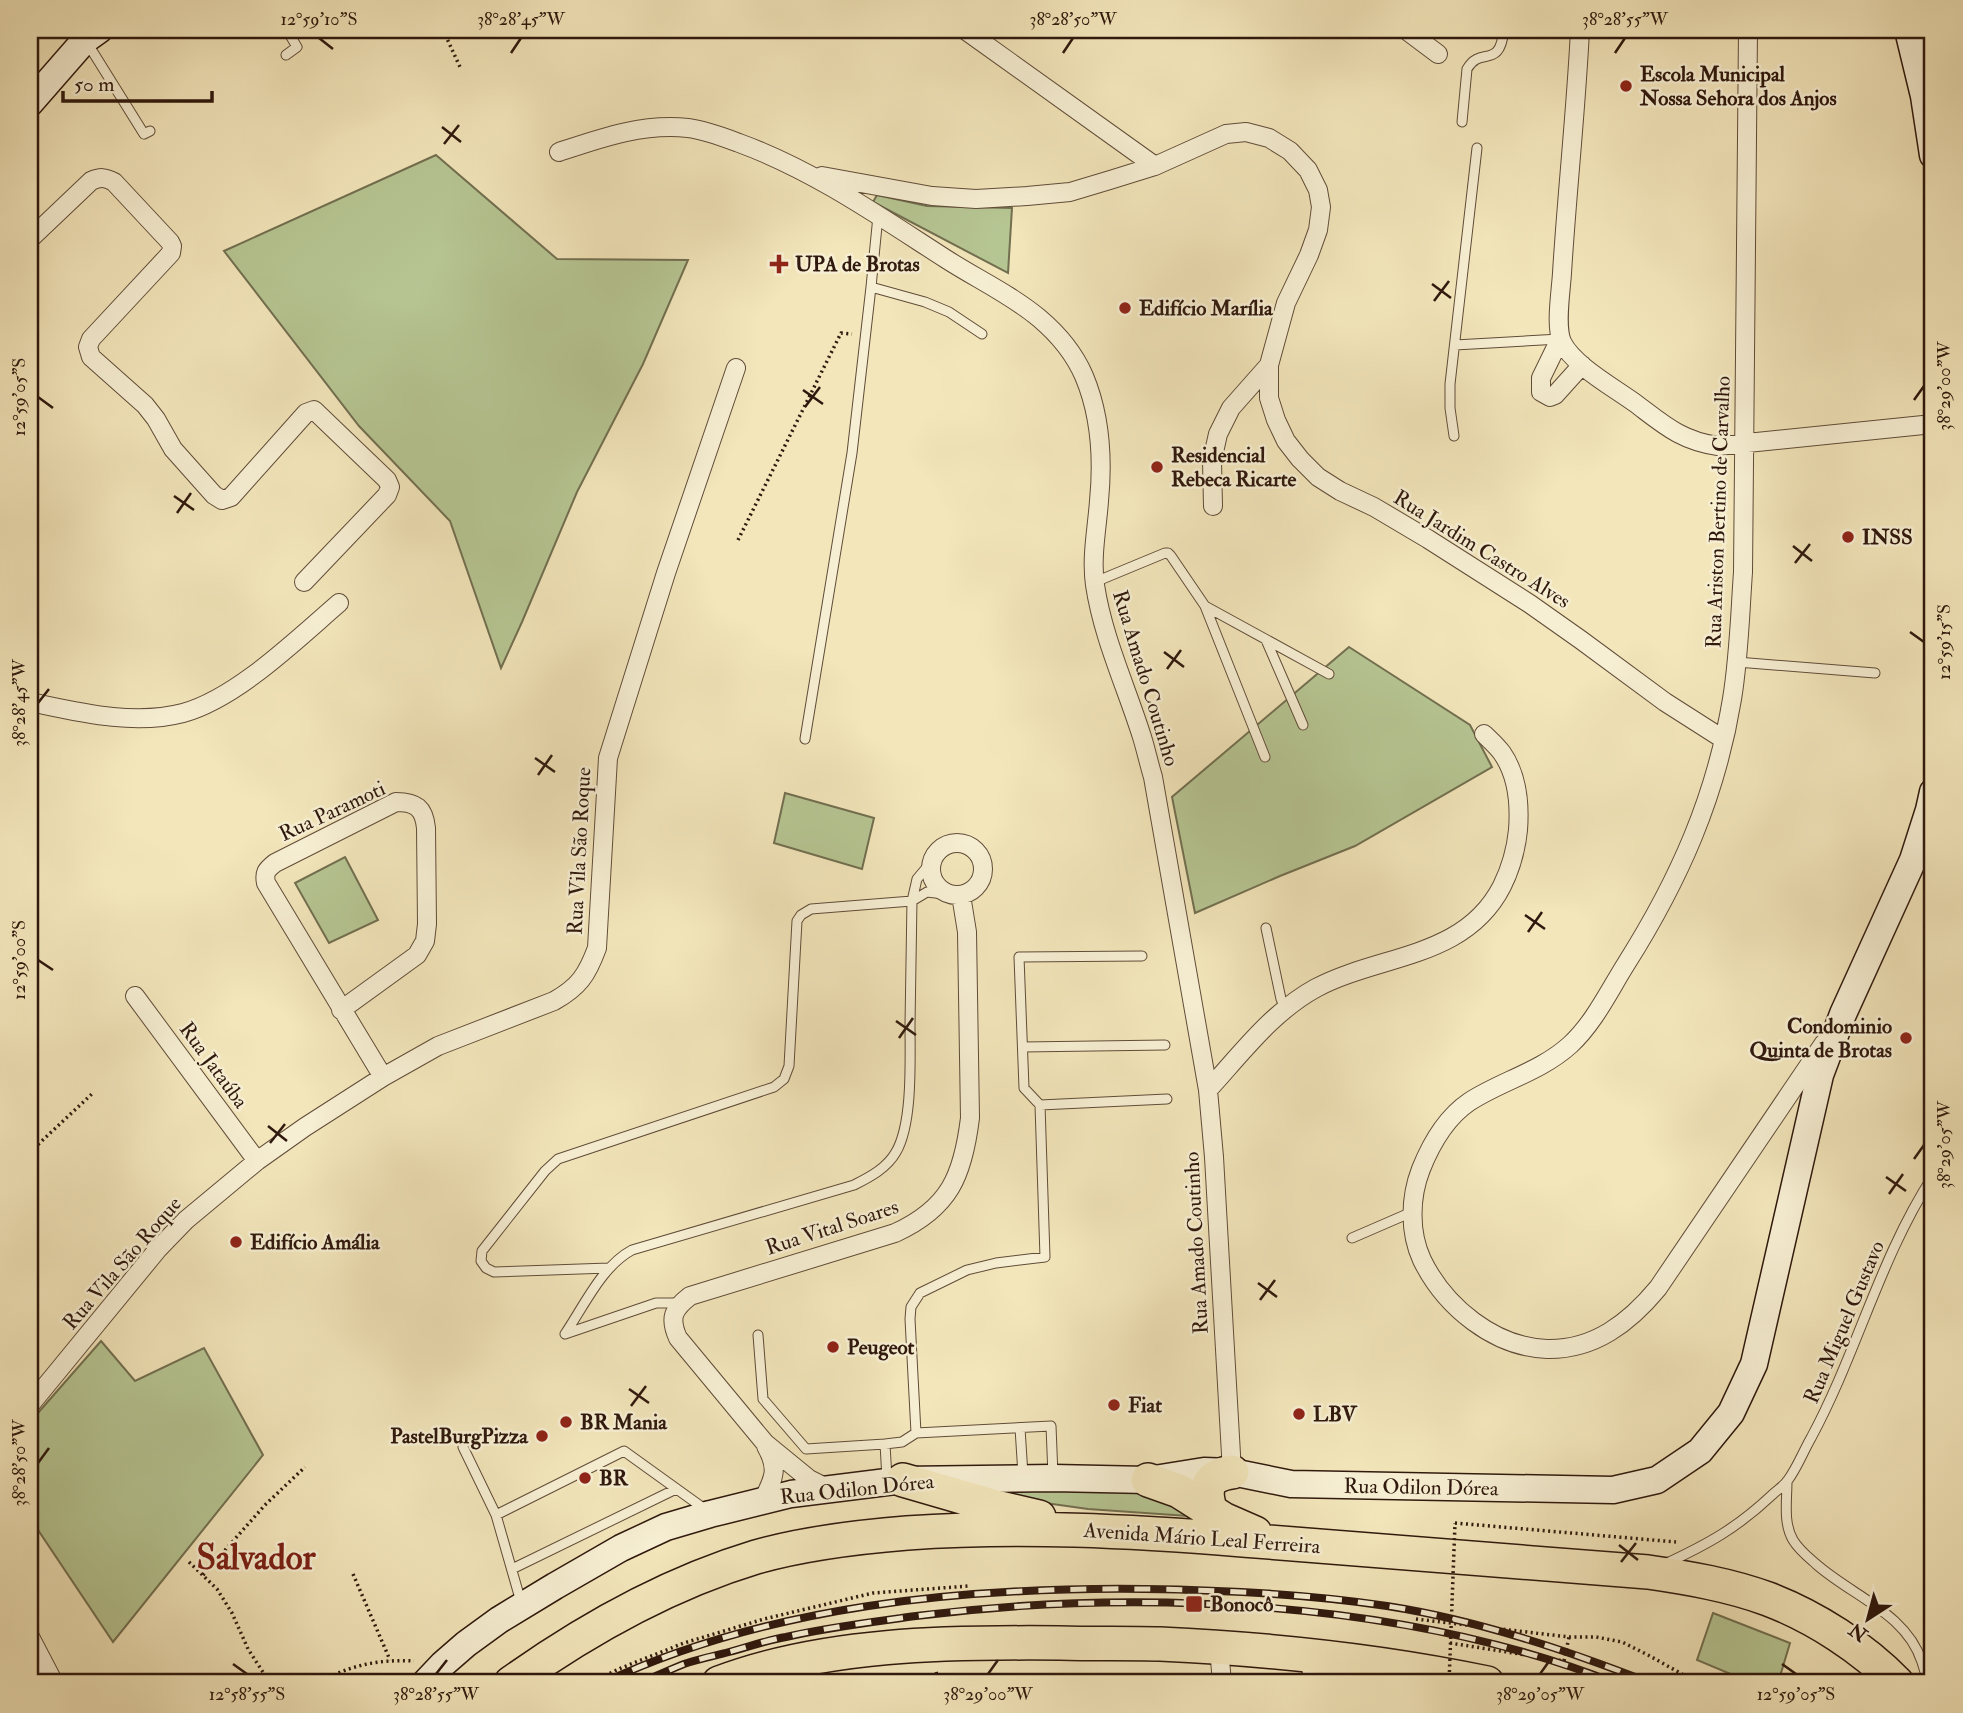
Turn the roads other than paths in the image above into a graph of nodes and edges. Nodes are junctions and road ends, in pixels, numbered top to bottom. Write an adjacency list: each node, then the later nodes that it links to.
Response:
1 (287, 30): 10 (lane)
2 (965, 30): 17 (street)
3 (1406, 30): 9 (street)
4 (1504, 30): 12 (lane)
5 (1580, 30): 23 (street)
6 (1748, 30): 30 (street, Rua Ariston Bertino de Carvalho)
7 (1908, 30): 16 (street)
8 (92, 35): 11 (street); 13 (lane)
9 (1438, 54)
10 (286, 55)
11 (30, 103)
12 (1462, 122)
13 (150, 131)
14 (1477, 148): 24 (lane)
15 (559, 152): 18 (street, Rua Amado Coutinho)
16 (1933, 155)
17 (1155, 166): 18 (street); 25 (street)
18 (808, 173): 19 (street, Rua Amado Coutinho)
19 (878, 216): 21 (lane); 33 (street, Rua Amado Coutinho)
20 (30, 239): 32 (street)
21 (871, 287): 22 (lane); 44 (lane)
22 (982, 334)
23 (1560, 339): 24 (lane); 26 (street); 26 (street)
24 (1455, 345): 29 (lane)
25 (1269, 365): 31 (street); 43 (street, Rua Jardim Castro Alves)
26 (1582, 365): 30 (street)
27 (736, 368): 58 (street, Rua Vila São Roque)
28 (1933, 424): 30 (street)
29 (1454, 436)
30 (1743, 442): 37 (street, Rua Ariston Bertino de Carvalho)
31 (1213, 506)
32 (303, 582)
33 (1095, 582): 35 (lane); 59 (street, Rua Amado Coutinho)
34 (339, 603): 40 (street)
35 (1205, 606): 36 (lane); 45 (lane)
36 (1266, 639): 39 (lane); 41 (lane)
37 (1737, 662): 38 (lane); 43 (street, Rua Ariston Bertino de Carvalho)
38 (1875, 673)
39 (1329, 674)
40 (30, 702)
41 (1303, 725)
42 (1484, 734): 53 (street)
43 (1723, 738): 64 (street, Rua Ariston Bertino de Carvalho)
44 (805, 739)
45 (1265, 757)
46 (1933, 792): 55 (street, Rua Odilon Dórea)
47 (933, 860): 48 (street); 48 (street); 49 (lane)
48 (956, 895): 49 (lane); 67 (street, Rua Vital Soares)
49 (912, 901): 66 (lane); 66 (lane)
50 (1266, 928): 53 (lane)
51 (1142, 956): 57 (lane)
52 (135, 996): 62 (street, Rua Jataúba)
53 (1285, 1008): 59 (street)
54 (341, 1010): 54 (street, Rua Paramoti); 58 (street, Rua Paramoti)
55 (1843, 1014): 64 (street, Rua Ariston Bertino de Carvalho); 75 (street, Rua Odilon Dórea)
56 (1165, 1045): 57 (lane)
57 (1023, 1047): 61 (lane)
58 (383, 1077): 62 (street, Rua Vila São Roque)
59 (1208, 1090): 75 (street, Rua Amado Coutinho)
60 (1167, 1099): 61 (lane)
61 (1041, 1105): 71 (lane)
62 (257, 1161): 69 (street, Rua Vila São Roque)
63 (1933, 1176): 80 (lane, Rua Miguel Gustavo)
64 (1412, 1212): 65 (lane)
65 (1352, 1238)
66 (609, 1268): 67 (lane)
67 (680, 1303): 72 (street)
68 (758, 1335): 73 (lane)
69 (30, 1405)
70 (1020, 1427): 71 (lane); 76 (lane); 77 (lane)
71 (916, 1433): 73 (lane)
72 (765, 1443): 81 (street); 83 (street)
73 (885, 1444): 78 (lane)
74 (463, 1447): 86 (lane)
75 (1232, 1472): 79 (street, Rua Odilon Dórea); 84 (highway)
76 (1053, 1478): 77 (street, Rua Odilon Dórea); 79 (street, Rua Odilon Dórea)
77 (1023, 1479): 78 (street, Rua Odilon Dórea)
78 (895, 1480): 81 (street, Rua Odilon Dórea); 87 (highway)
79 (1148, 1480): 84 (highway)
80 (1787, 1481): 90 (lane); 103 (lane)
81 (827, 1488): 83 (street, Rua Odilon Dórea)
82 (676, 1489): 85 (lane); 86 (lane); 89 (lane)
83 (763, 1500): 85 (street, Rua Odilon Dórea)
84 (1211, 1513): 88 (highway)
85 (710, 1514): 91 (street, Rua Odilon Dórea)
86 (496, 1515): 89 (lane)
87 (1092, 1529): 88 (highway, Avenida Mário Leal Ferreira); 98 (highway, Avenida Mário Leal Ferreira)
88 (1276, 1542): 90 (highway, Avenida Mário Leal Ferreira)
89 (512, 1569): 91 (lane)
90 (1648, 1572): 102 (highway, Avenida Mário Leal Ferreira)
91 (522, 1606): 97 (street, Rua Odilon Dórea)
92 (30, 1637): 96 (street)
93 (1219, 1648): 94 (highway); 95 (highway); 100 (street)
94 (1312, 1670): 101 (highway)
95 (769, 1676): 99 (highway)
96 (54, 1683)
97 (425, 1683)
98 (511, 1683)
99 (719, 1683)
100 (1222, 1683)
101 (1487, 1683)
102 (1898, 1683)
103 (1927, 1683)

